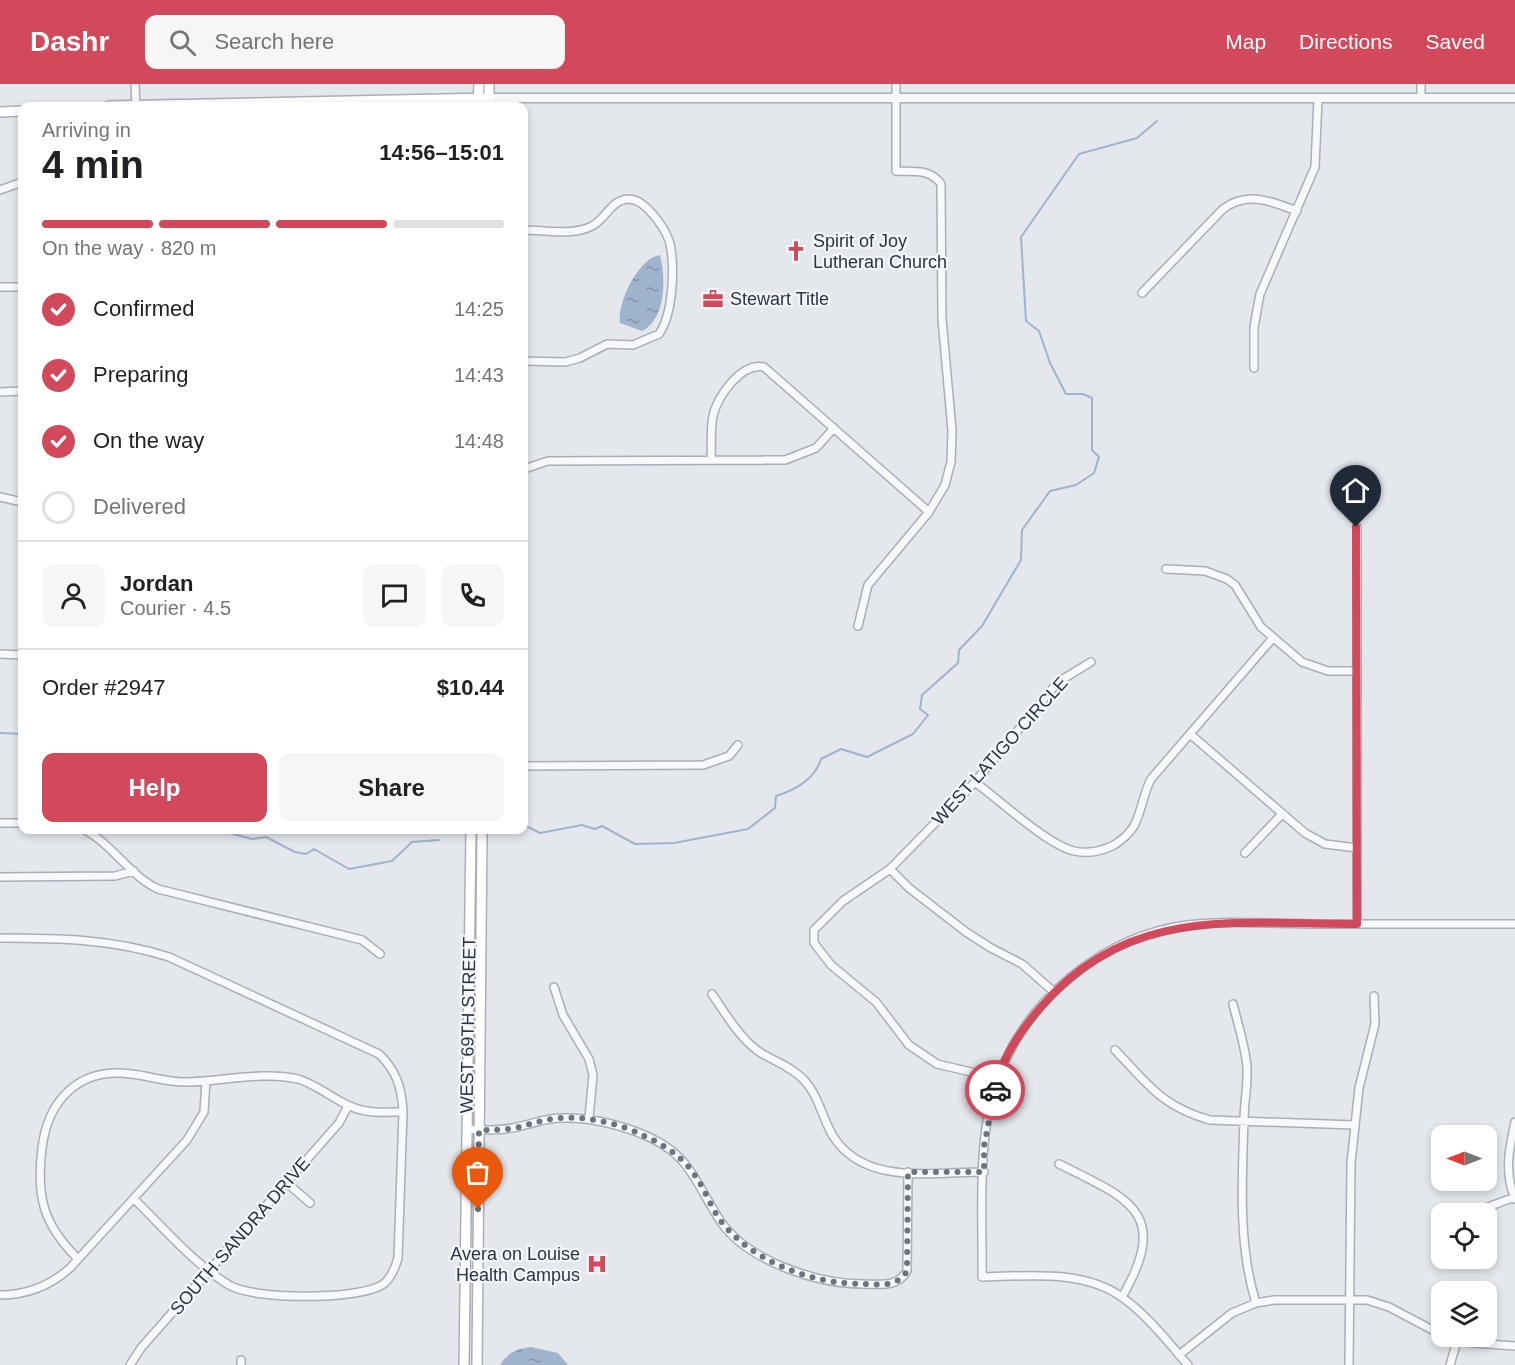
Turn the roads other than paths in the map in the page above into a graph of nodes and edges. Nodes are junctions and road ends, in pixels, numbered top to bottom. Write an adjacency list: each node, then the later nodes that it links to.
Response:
1 (135, 84): 10 (street)
2 (479, 84): 11 (main road)
3 (489, 84): 12 (main road)
4 (896, 84): 6 (street)
5 (1421, 84): 8 (street)
6 (895, 98): 7 (street); 12 (street); 31 (street)
7 (1318, 98): 8 (street); 17 (street)
8 (1421, 98): 9 (street)
9 (1515, 98)
10 (136, 102)
11 (478, 102): 12 (main road)
12 (489, 102)
13 (18, 111): 14 (main road)
14 (0, 112)
15 (18, 183): 16 (street)
16 (0, 190)
17 (1297, 211): 21 (street); 23 (street)
18 (528, 230): 22 (street)
19 (0, 287): 20 (street)
20 (18, 287)
21 (1142, 293)
22 (528, 361)
23 (1254, 368)
24 (0, 392): 25 (street)
25 (18, 392)
26 (834, 428): 27 (street); 27 (street); 31 (street)
27 (711, 460): 28 (street)
28 (528, 468)
29 (0, 497): 30 (street)
30 (18, 501)
31 (929, 512): 34 (street)
32 (1356, 527): 39 (street)
33 (1166, 569): 35 (street)
34 (858, 626)
35 (1272, 639): 39 (street); 40 (street)
36 (0, 654): 37 (street)
37 (18, 655)
38 (1091, 662): 43 (street, WEST LATIGO CIRCLE)
39 (1357, 671): 50 (street)
40 (1190, 734): 43 (street); 44 (street)
41 (738, 745): 42 (street)
42 (528, 766)
43 (975, 782): 52 (street, WEST LATIGO CIRCLE)
44 (1282, 814): 50 (street); 51 (street)
45 (0, 823): 46 (street)
46 (18, 823)
47 (91, 834): 53 (street)
48 (471, 834): 73 (main road, WEST 69TH STREET)
49 (482, 834): 74 (main road, WEST 69TH STREET)
50 (1357, 848): 55 (street)
51 (1245, 853)
52 (890, 869): 60 (street); 65 (street, WEST LATIGO CIRCLE)
53 (134, 871): 54 (street); 58 (street)
54 (0, 877)
55 (1357, 924): 56 (street); 60 (street)
56 (1515, 924)
57 (0, 938): 68 (street)
58 (380, 954)
59 (554, 987): 69 (street)
60 (1054, 992): 65 (street)
61 (712, 994): 76 (street)
62 (1374, 996): 72 (street)
63 (1233, 1004): 70 (street)
64 (1115, 1050): 70 (street)
65 (997, 1078): 77 (street)
66 (206, 1081): 67 (street); 80 (street); 83 (street)
67 (348, 1106): 68 (street); 78 (street, SOUTH SANDRA DRIVE)
68 (404, 1112): 84 (street)
69 (589, 1118): 74 (street); 76 (street)
70 (1244, 1121): 72 (street); 88 (street)
71 (1515, 1122): 79 (street)
72 (1354, 1125): 87 (street)
73 (467, 1129): 74 (street); 95 (main road, WEST 69TH STREET)
74 (479, 1130): 96 (main road, WEST 69TH STREET)
75 (1059, 1164): 86 (street)
76 (908, 1172): 77 (street)
77 (984, 1172): 86 (street)
78 (286, 1182): 81 (street); 84 (street, SOUTH SANDRA DRIVE)
79 (1515, 1198): 82 (street)
80 (134, 1199): 83 (street); 84 (street)
81 (310, 1203)
82 (1497, 1204)
83 (78, 1259): 85 (street)
84 (209, 1270): 94 (street, SOUTH SANDRA DRIVE)
85 (0, 1295)
86 (1122, 1297): 93 (street)
87 (1351, 1299): 88 (street); 89 (street); 98 (street)
88 (1256, 1303): 93 (street)
89 (1431, 1330)
90 (1497, 1344): 91 (street)
91 (1515, 1346)
92 (1455, 1347): 99 (street)
93 (1179, 1354): 97 (street)
94 (130, 1365)
95 (464, 1365)
96 (477, 1365)
97 (1188, 1365)
98 (1350, 1365)
99 (1450, 1365)

